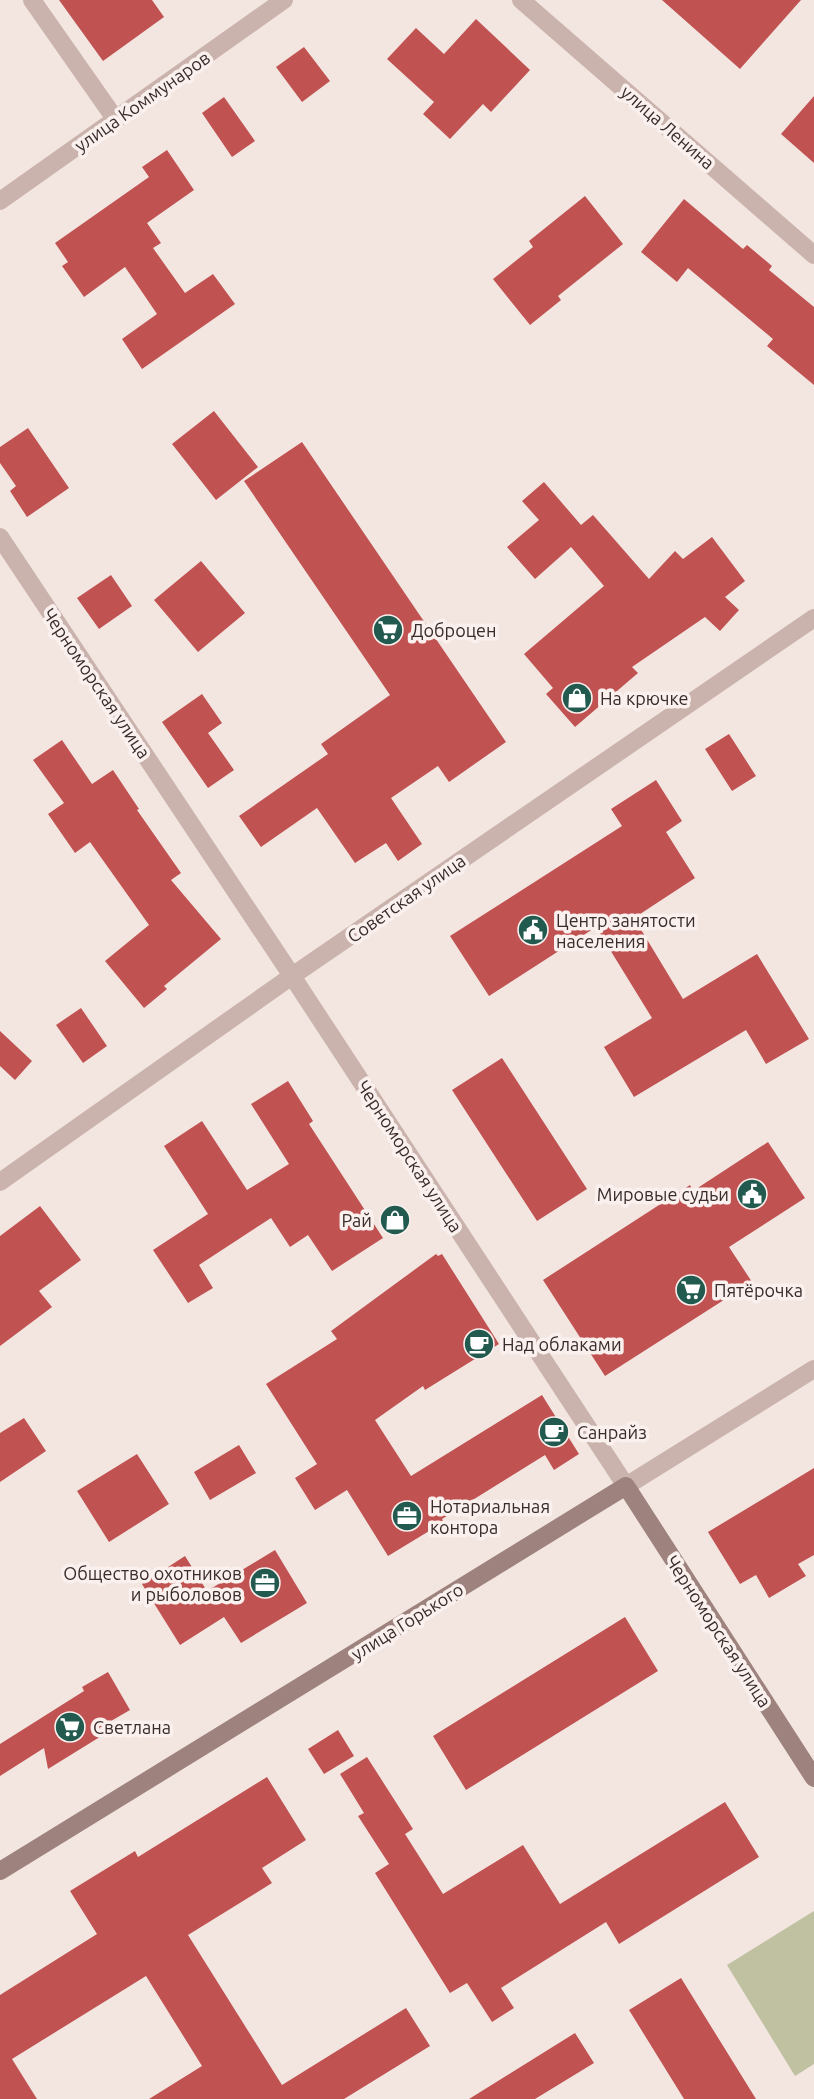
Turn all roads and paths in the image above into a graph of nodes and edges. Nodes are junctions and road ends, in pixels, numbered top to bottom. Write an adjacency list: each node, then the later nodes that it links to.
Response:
1 (32, 0): 4 (street)
2 (284, 0): 4 (street, улица Коммунаров)
3 (521, 0): 6 (street, улица Ленина)
4 (116, 120): 5 (street, улица Коммунаров)
5 (0, 201)
6 (814, 255)
7 (0, 537): 9 (street, Черноморская улица)
8 (814, 618): 9 (street, Советская улица)
9 (292, 976): 10 (street, Советская улица); 12 (street, Черноморская улица)
10 (0, 1182)
11 (814, 1369): 12 (street, улица Горького)
12 (626, 1486): 13 (main road, Черноморская улица); 14 (main road, улица Горького)
13 (814, 1778)
14 (0, 1871)

